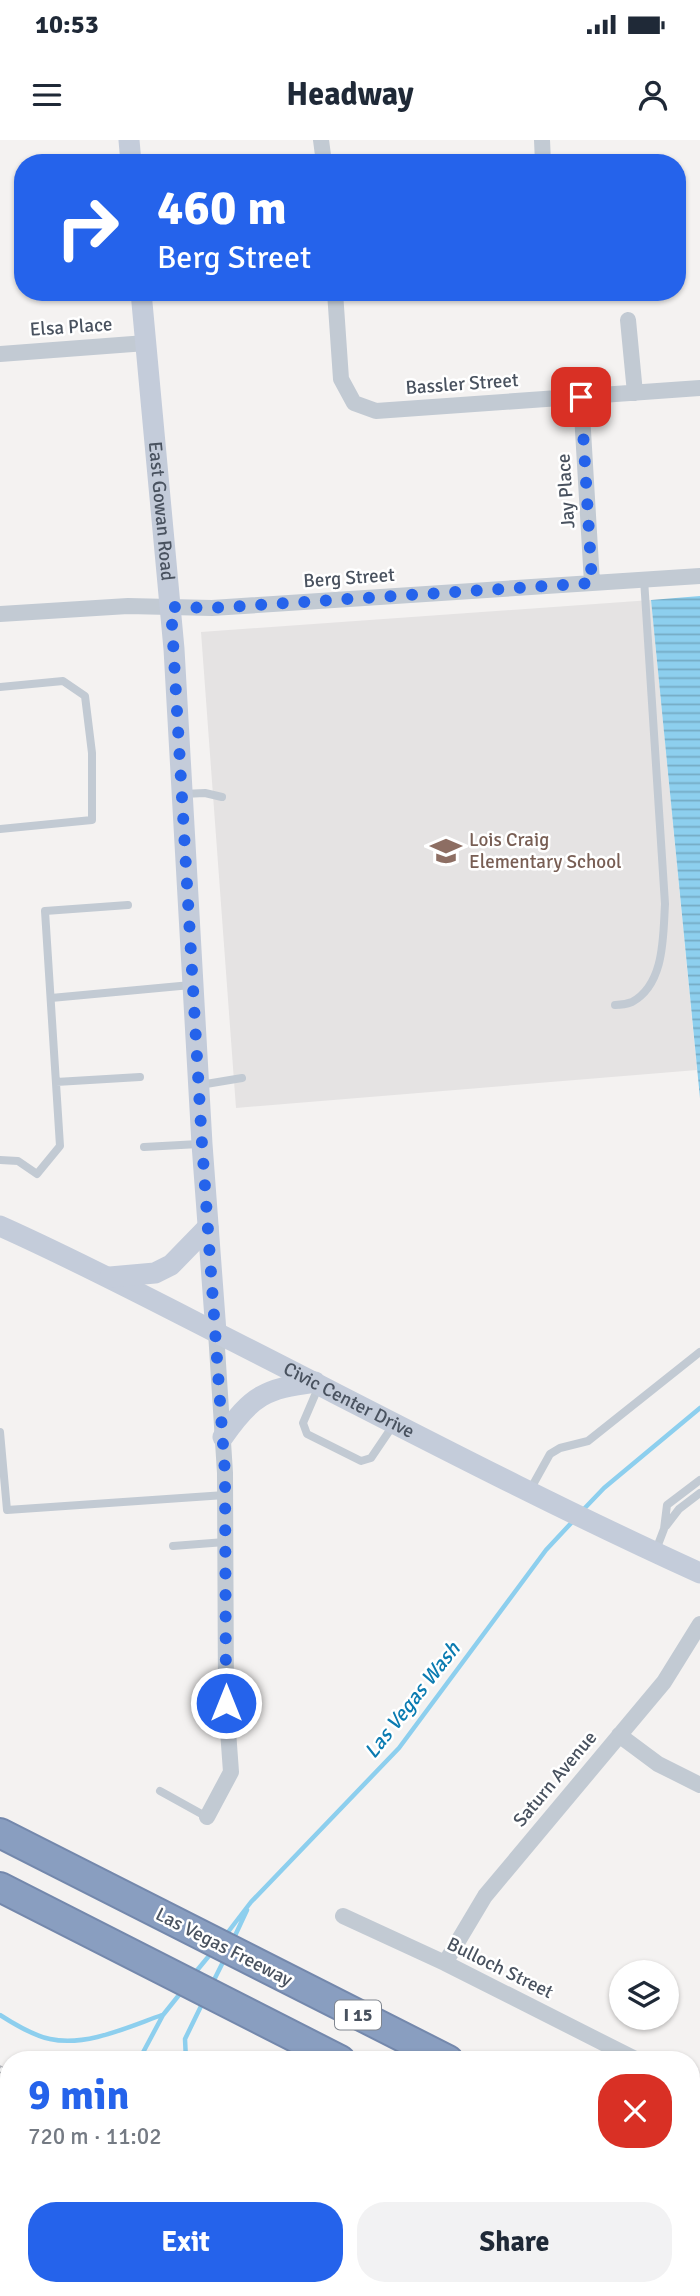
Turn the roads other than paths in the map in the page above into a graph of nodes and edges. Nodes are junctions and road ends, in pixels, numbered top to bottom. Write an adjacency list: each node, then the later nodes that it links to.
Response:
1 (142, 301): 4 (street, East Gowan Road)
2 (336, 301): 8 (street, Bassler Street)
3 (628, 320): 7 (street)
4 (146, 343): 5 (street, Elsa Place); 12 (street, East Gowan Road)
5 (0, 354)
6 (700, 388): 7 (street, Bassler Street)
7 (635, 393): 8 (street, Bassler Street)
8 (581, 397): 11 (street, Jay Place)
9 (700, 576): 10 (street, Berg Street)
10 (644, 579): 11 (street, Berg Street); 21 (lane)
11 (592, 583): 12 (street, Berg Street)
12 (171, 607): 13 (street, Berg Street); 15 (street, East Gowan Road)
13 (0, 614)
14 (0, 687): 17 (lane)
15 (183, 794): 16 (lane); 19 (street, East Gowan Road)
16 (222, 797)
17 (0, 829)
18 (128, 905): 20 (lane)
19 (194, 985): 20 (lane); 25 (street, East Gowan Road)
20 (51, 999): 24 (lane)
21 (615, 1006)
22 (140, 1077): 24 (lane)
23 (242, 1078): 25 (lane)
24 (56, 1082): 28 (lane)
25 (200, 1085): 26 (street, East Gowan Road)
26 (202, 1144): 27 (lane); 29 (street, East Gowan Road)
27 (144, 1147)
28 (0, 1160)
29 (208, 1227): 31 (street); 32 (street, East Gowan Road)
30 (3, 1230): 31 (street, Civic Center Drive)
31 (109, 1277): 32 (street, Civic Center Drive)
32 (216, 1332): 34 (street, Civic Center Drive); 37 (street, East Gowan Road)
33 (700, 1352): 39 (lane)
34 (317, 1384): 35 (street, Civic Center Drive); 35 (lane); 37 (street)
35 (394, 1423): 39 (street, Civic Center Drive)
36 (0, 1432): 41 (lane)
37 (223, 1437): 41 (street, East Gowan Road)
38 (700, 1480): 42 (lane)
39 (530, 1493): 45 (street, Civic Center Drive)
40 (700, 1493): 42 (lane)
41 (225, 1495): 43 (street, East Gowan Road)
42 (664, 1528): 45 (lane)
43 (225, 1542): 44 (lane); 51 (street, East Gowan Road)
44 (173, 1546)
45 (655, 1553): 46 (street, Civic Center Drive)
46 (700, 1573)
47 (700, 1624): 48 (street, Saturn Avenue)
48 (619, 1735): 49 (street); 55 (street, Saturn Avenue)
49 (700, 1785)
50 (160, 1791): 51 (lane)
51 (207, 1817)
52 (0, 1833): 57 (highway, Las Vegas Freeway / I 15)
53 (0, 1887): 56 (highway, I 15)
54 (343, 1916): 55 (street, Bulloch Street)
55 (445, 1963): 58 (street, Bulloch Street)
56 (323, 2051)
57 (429, 2051)
58 (619, 2051)

